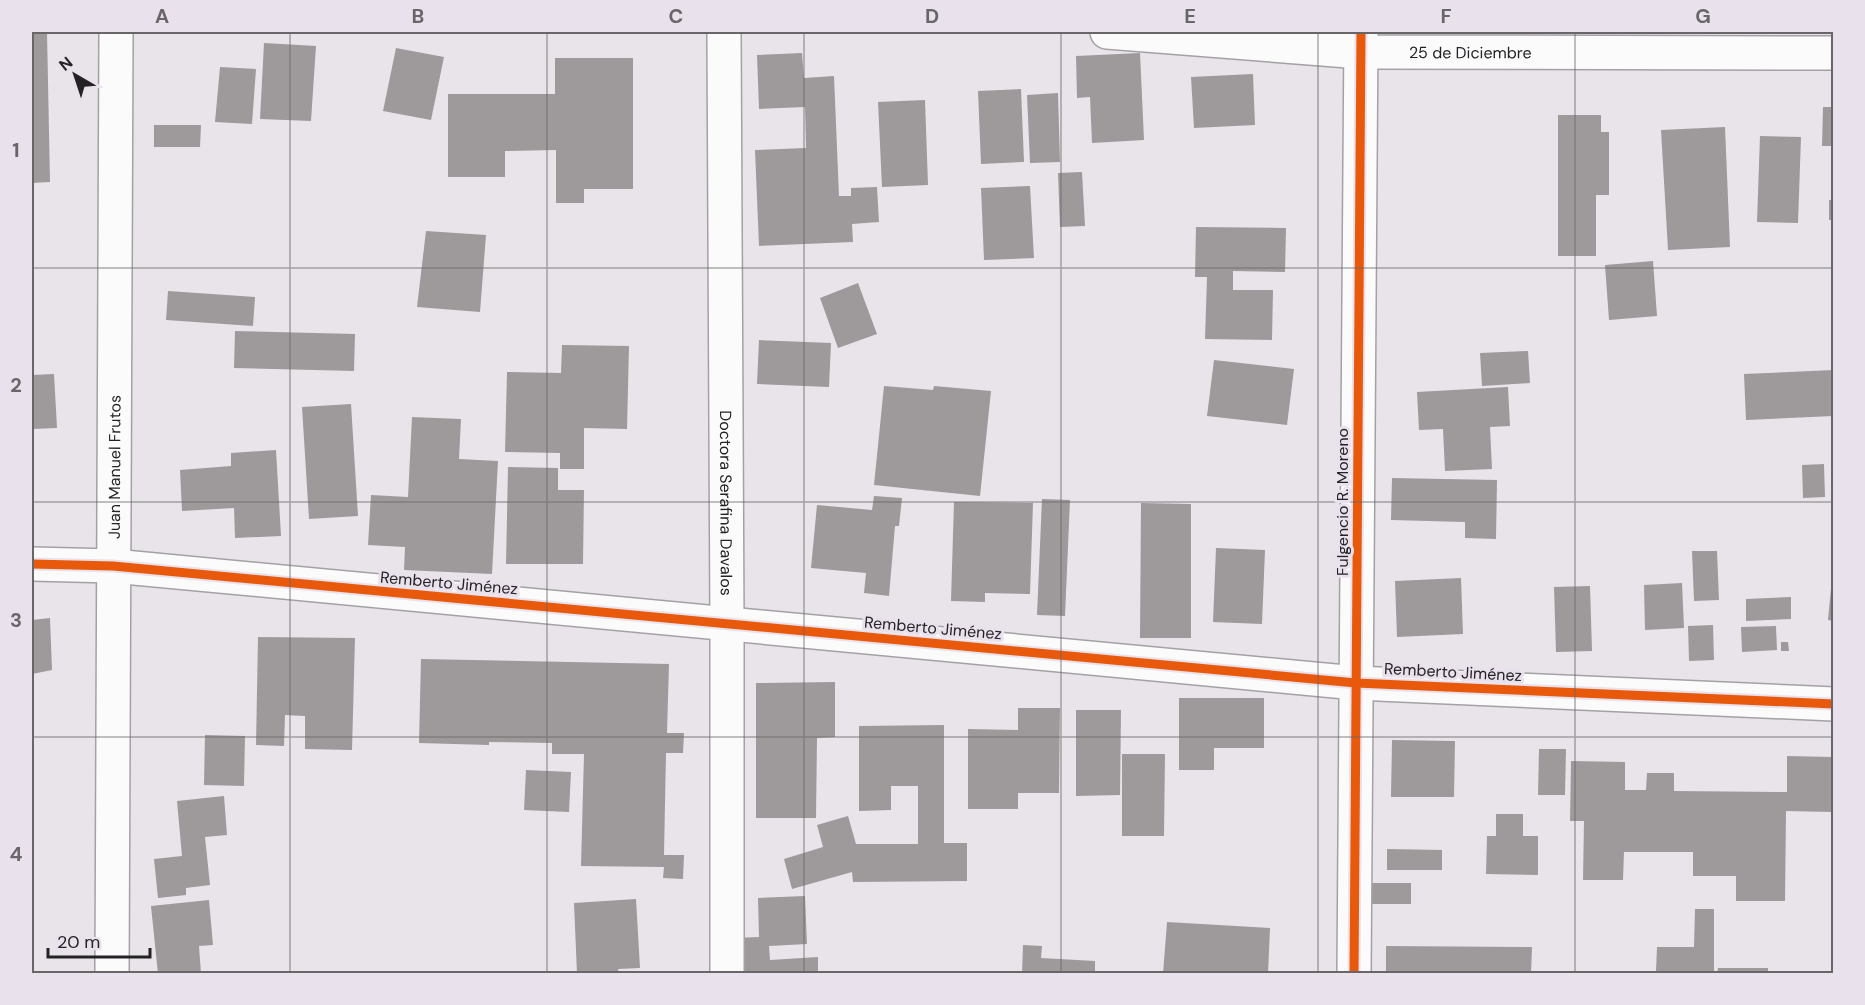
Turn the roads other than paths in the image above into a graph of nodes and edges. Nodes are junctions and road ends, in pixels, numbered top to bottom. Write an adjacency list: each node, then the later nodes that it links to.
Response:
1 (116, 32): 7 (street, Juan Manuel Frutos)
2 (724, 32): 8 (street, Doctora Serafina Davalos)
3 (1107, 32): 4 (street, 25 de Diciembre)
4 (1361, 41): 5 (street, 25 de Diciembre); 9 (street, Fulgencio R. Moreno)
5 (1833, 53)
6 (32, 564): 7 (street, Remberto Jiménez)
7 (113, 566): 8 (street, Remberto Jiménez); 11 (street, Juan Manuel Frutos)
8 (728, 624): 9 (street, Remberto Jiménez); 12 (street, Doctora Serafina Davalos)
9 (1356, 683): 10 (street, Remberto Jiménez); 13 (street, Fulgencio R. Moreno)
10 (1833, 704)
11 (112, 974)
12 (727, 974)
13 (1354, 974)

